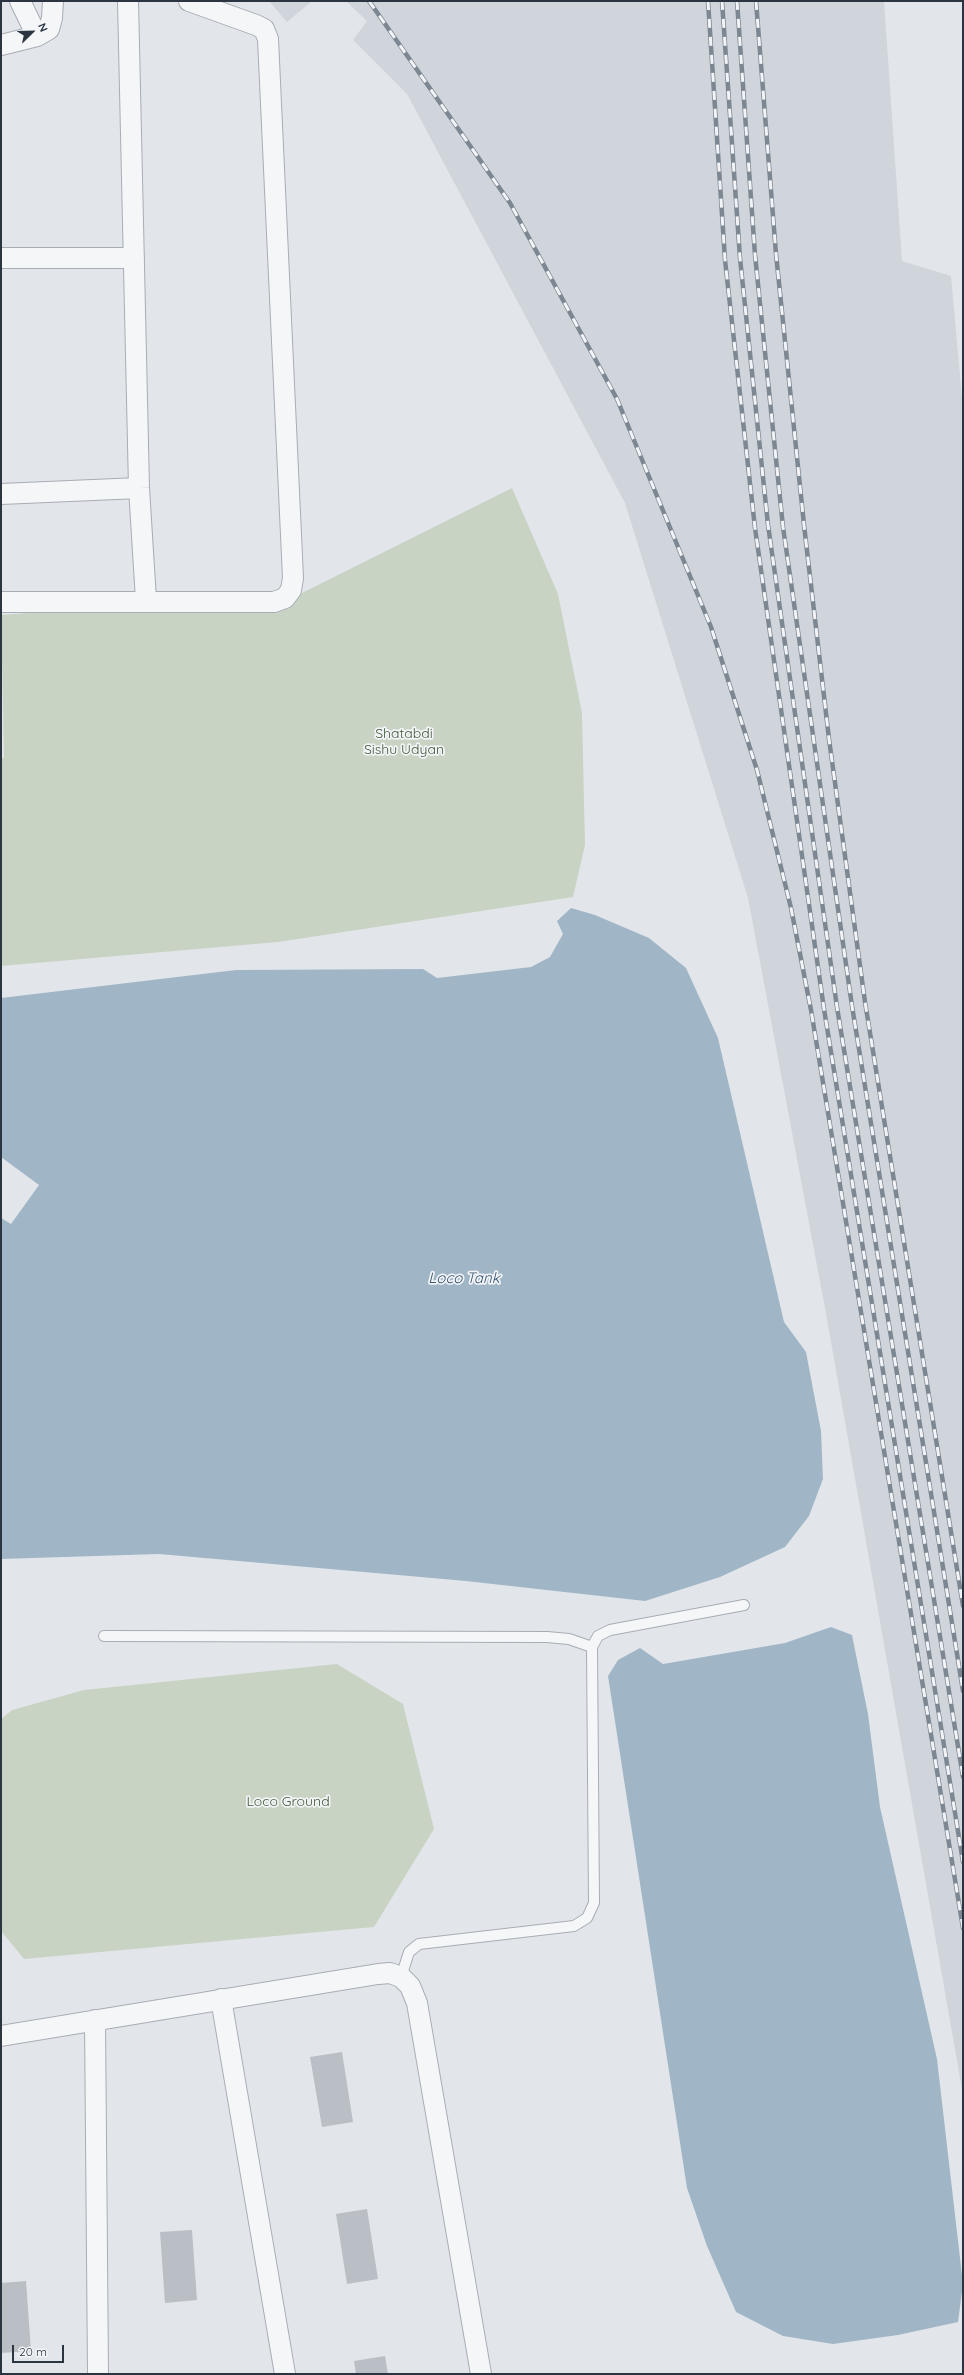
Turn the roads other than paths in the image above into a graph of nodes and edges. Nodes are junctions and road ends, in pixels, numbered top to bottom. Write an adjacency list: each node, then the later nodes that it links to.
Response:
1 (20, 1): 5 (street)
2 (53, 1): 5 (street)
3 (128, 1): 8 (street)
4 (189, 1): 11 (street)
5 (37, 36): 6 (street)
6 (1, 45)
7 (1, 258): 8 (street)
8 (134, 258): 9 (street)
9 (139, 488): 10 (street); 11 (street)
10 (1, 494)
11 (146, 600): 12 (street)
12 (1, 602)
13 (744, 1605): 15 (lane)
14 (104, 1636): 15 (lane)
15 (592, 1647): 16 (lane)
16 (402, 1977): 17 (street); 22 (street)
17 (221, 1999): 18 (street); 21 (street)
18 (95, 2020): 19 (street); 20 (street)
19 (1, 2036)
20 (98, 2374)
21 (285, 2374)
22 (481, 2374)

